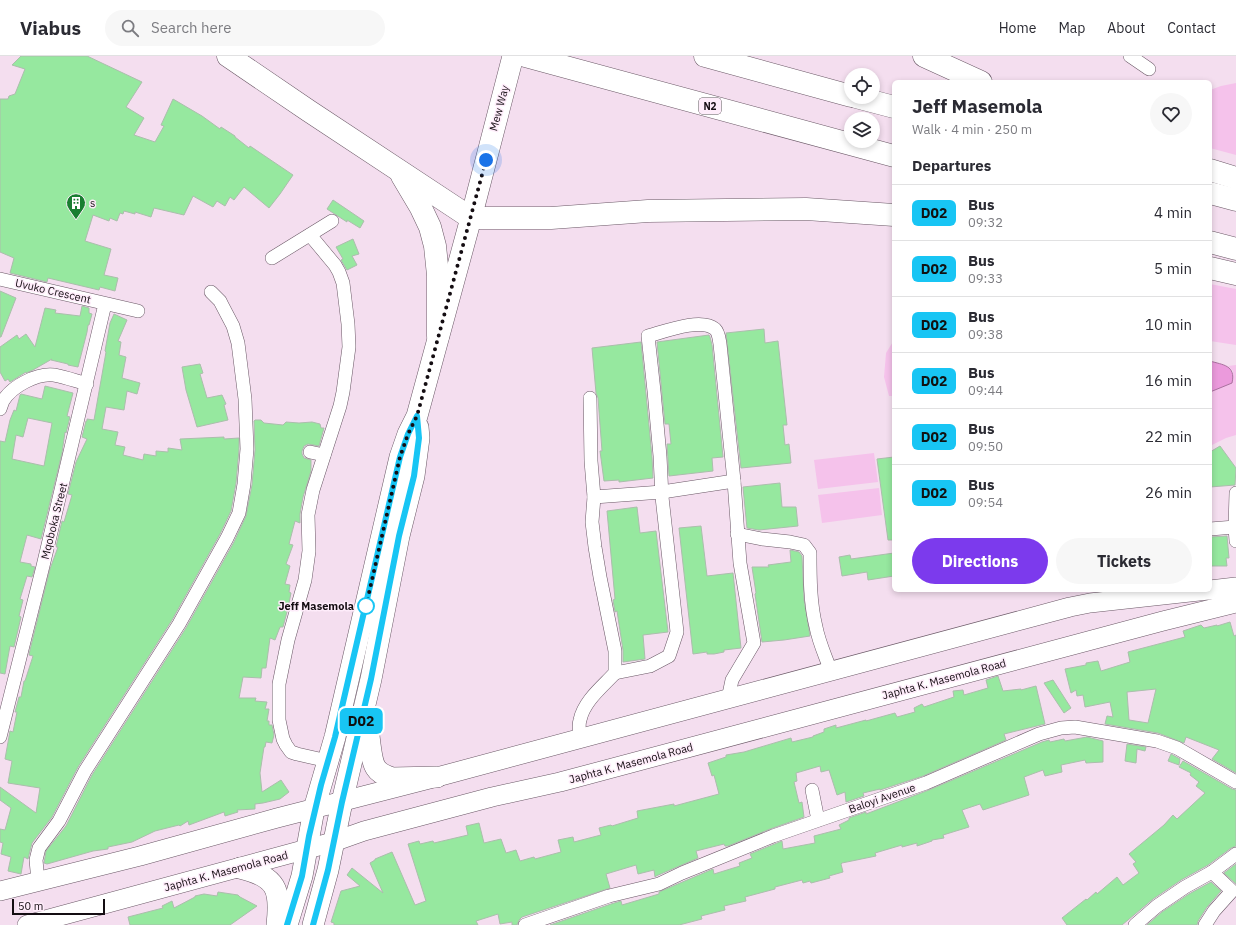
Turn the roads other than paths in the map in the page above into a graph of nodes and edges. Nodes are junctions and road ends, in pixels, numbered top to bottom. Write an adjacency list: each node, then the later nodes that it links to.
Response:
1 (228, 56): 13 (highway)
2 (513, 56): 19 (main road, Mew Way)
3 (525, 56): 12 (highway, N2)
4 (705, 56): 9 (highway)
5 (924, 56): 8 (highway)
6 (1130, 56): 7 (street)
7 (1149, 69)
8 (976, 80)
9 (844, 94)
10 (880, 103): 11 (highway)
11 (892, 106)
12 (892, 155)
13 (398, 170): 19 (highway); 31 (highway)
14 (1212, 171): 15 (highway)
15 (1236, 178)
16 (1212, 194): 17 (highway)
17 (1236, 200)
18 (892, 215): 19 (highway)
19 (471, 218): 31 (main road, Mew Way)
20 (332, 221): 21 (street)
21 (310, 235): 24 (street); 37 (street)
22 (1212, 243): 23 (highway)
23 (1236, 249)
24 (272, 258)
25 (1212, 268): 26 (highway)
26 (1236, 274)
27 (0, 279): 29 (street, Uvuko Crescent)
28 (211, 292): 68 (street)
29 (105, 304): 30 (street, Uvuko Crescent); 32 (street, Mqoboka Street)
30 (138, 311)
31 (438, 336): 35 (main road, Mew Way)
32 (87, 384): 34 (street); 54 (street, Mqoboka Street)
33 (590, 398): 41 (street)
34 (0, 409)
35 (417, 416): 53 (main road, Mew Way); 56 (main road, Mew Way)
36 (310, 452): 37 (street)
37 (324, 455): 56 (street)
38 (734, 481): 39 (street); 39 (street); 44 (street)
39 (662, 492): 41 (street); 51 (street)
40 (1236, 493): 42 (street)
41 (594, 497): 51 (street)
42 (1235, 527): 43 (street); 45 (street)
43 (1212, 529)
44 (737, 534): 50 (street); 52 (street)
45 (1236, 541)
46 (1236, 587): 47 (main road)
47 (1212, 590)
48 (1191, 592): 50 (main road)
49 (1236, 603): 63 (main road, Japhta K. Masemola Road)
50 (831, 672): 52 (main road)
51 (614, 673): 55 (street)
52 (728, 699): 55 (main road)
53 (365, 706): 57 (main road); 60 (main road, Mew Way)
54 (0, 737)
55 (580, 739): 57 (main road)
56 (328, 761): 61 (main road, Mew Way)
57 (437, 777): 60 (main road)
58 (1236, 782): 62 (street, Baloyi Avenue)
59 (812, 790): 62 (street)
60 (342, 802): 61 (main road); 63 (main road, Mew Way)
61 (314, 809): 64 (main road, Mew Way); 68 (main road)
62 (818, 820): 74 (street, Baloyi Avenue)
63 (333, 842): 64 (main road, Japhta K. Masemola Road); 73 (main road, Mew Way)
64 (306, 849): 66 (main road, Japhta K. Masemola Road); 72 (main road, Mew Way)
65 (1236, 854): 67 (street)
66 (240, 868): 70 (main road, Japhta K. Masemola Road); 71 (main road)
67 (1212, 872): 75 (street); 76 (street)
68 (38, 881): 69 (main road)
69 (0, 891)
70 (27, 925)
71 (277, 925)
72 (287, 925)
73 (313, 925)
74 (525, 925)
75 (1135, 925)
76 (1205, 925)

